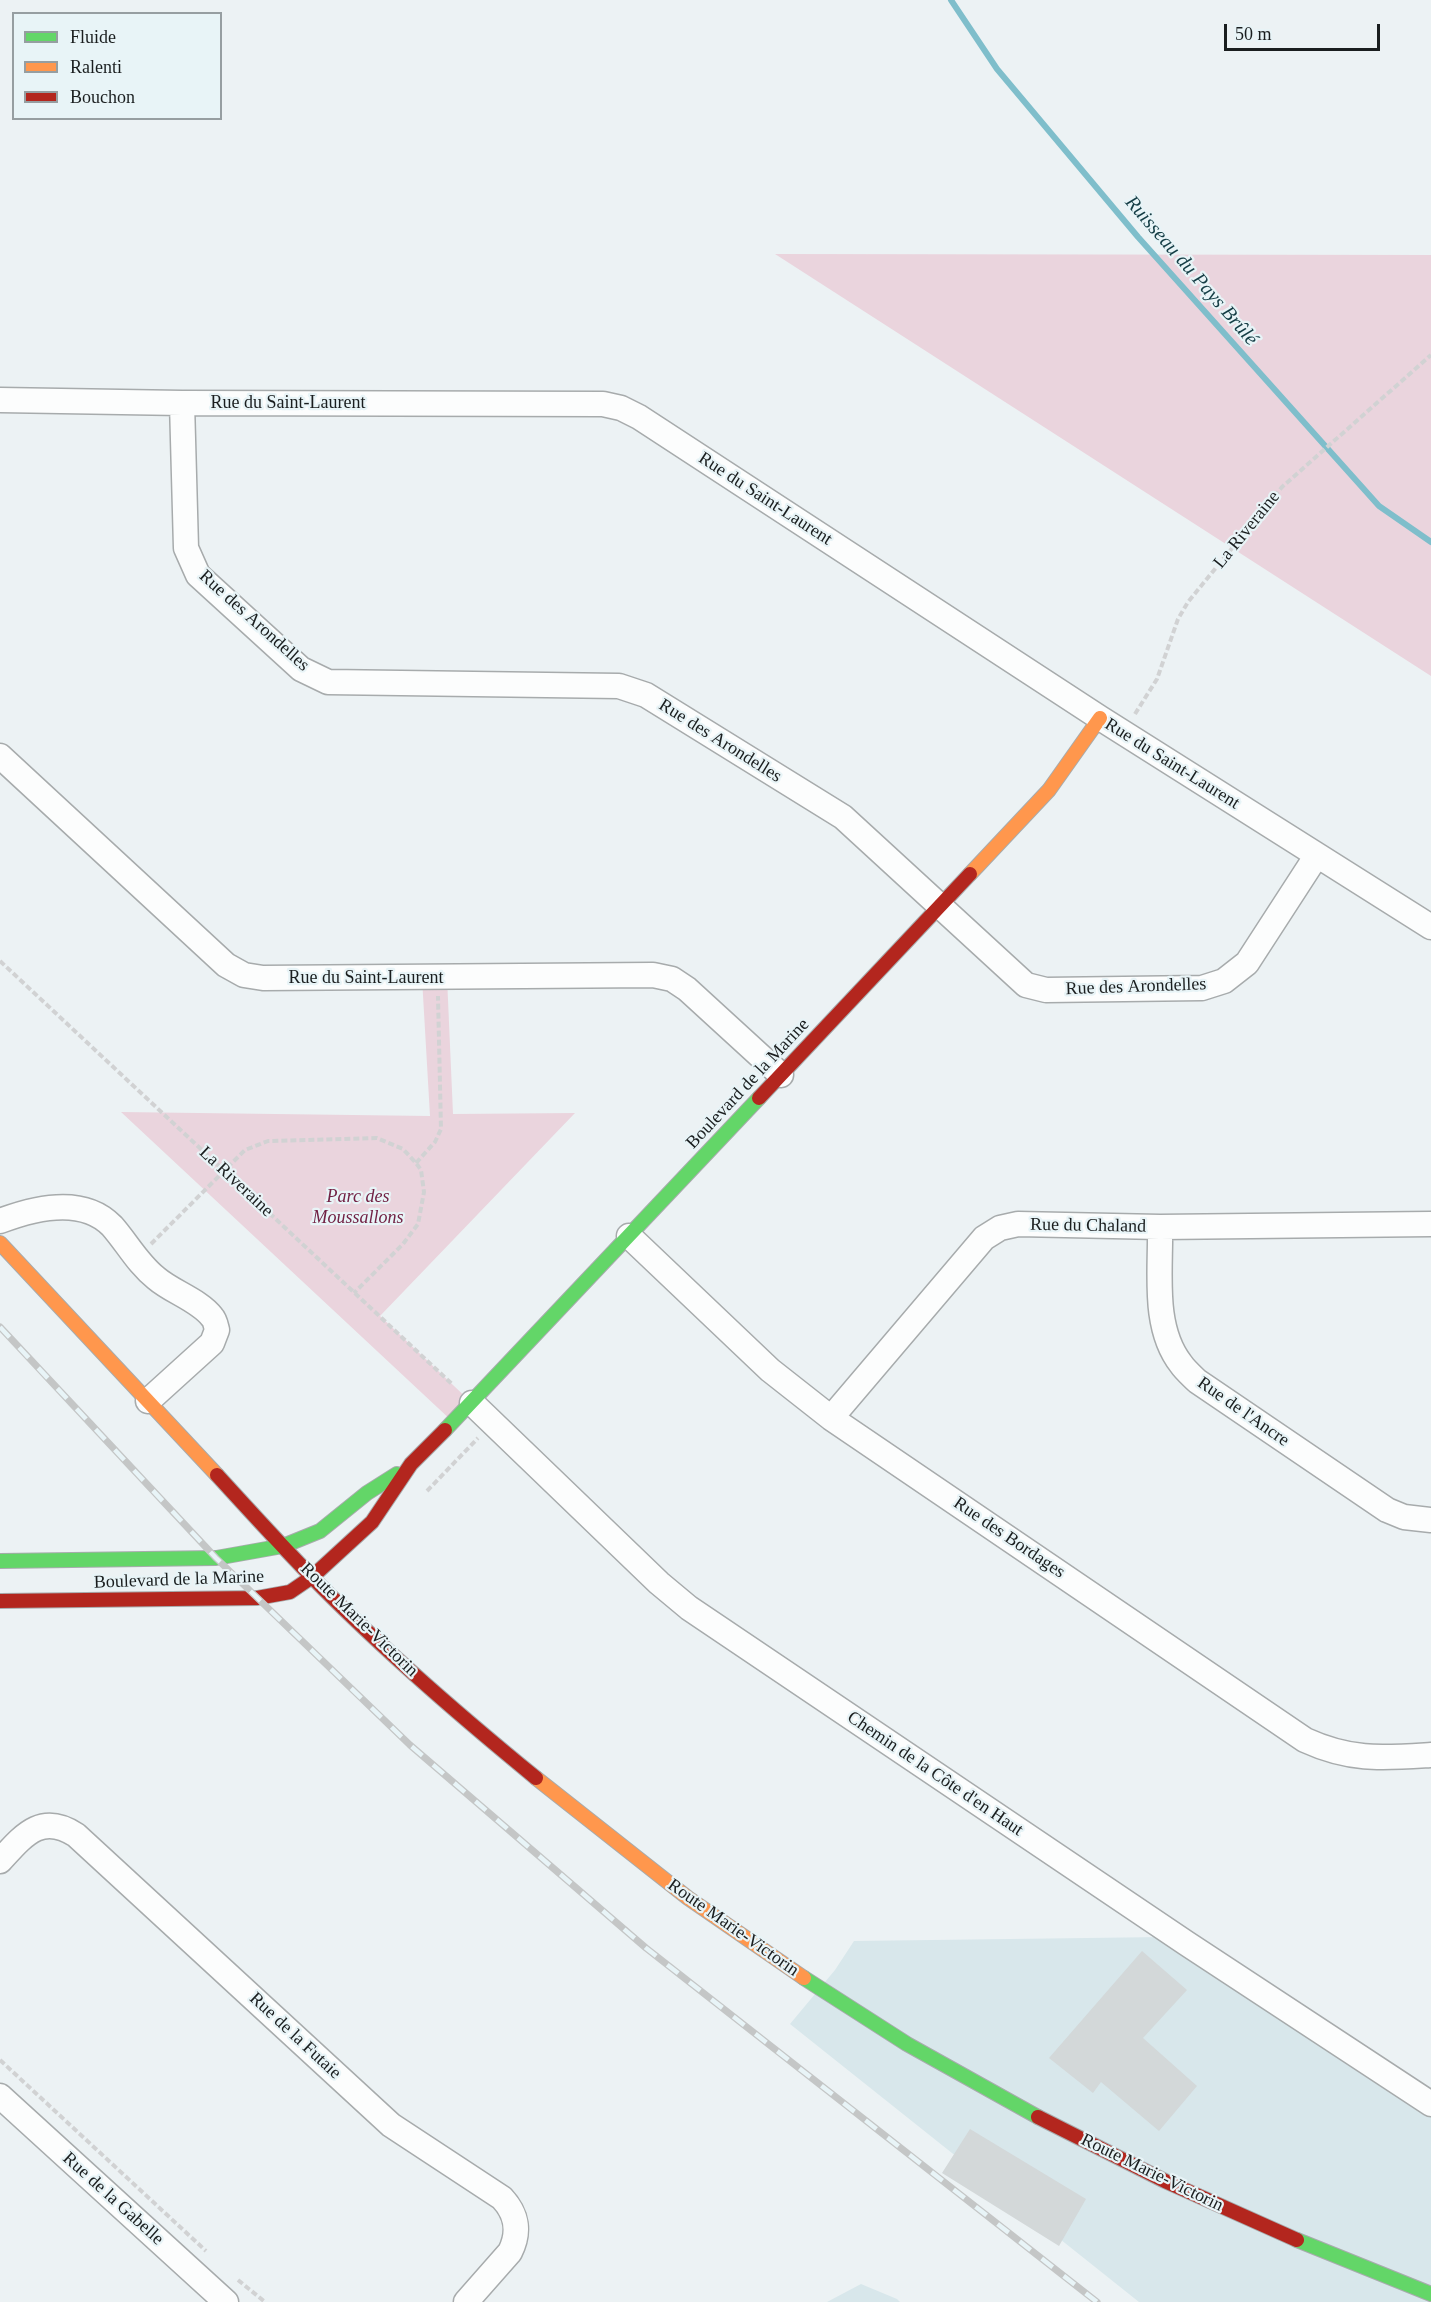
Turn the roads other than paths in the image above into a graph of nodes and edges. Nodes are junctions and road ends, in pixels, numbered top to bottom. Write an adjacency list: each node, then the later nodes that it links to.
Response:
1 (0, 400): 2 (street, Rue du Saint-Laurent)
2 (182, 403): 3 (street, Rue du Saint-Laurent); 6 (street, Rue des Arondelles)
3 (1100, 718): 5 (street, Rue du Saint-Laurent); 6 (street, Boulevard de la Marine)
4 (0, 756): 8 (street, Rue du Saint-Laurent)
5 (1317, 855): 6 (street, Rue des Arondelles); 7 (street, Rue du Saint-Laurent)
6 (939, 906): 8 (street, Boulevard de la Marine)
7 (1431, 927)
8 (781, 1075): 12 (street, Boulevard de la Marine)
9 (0, 1221): 14 (street)
10 (1431, 1224): 11 (street, Rue du Chaland)
11 (1160, 1227): 16 (street, Rue du Chaland); 18 (street, Rue de l'Ancre)
12 (629, 1236): 15 (street, Boulevard de la Marine); 16 (street, Rue des Bordages)
13 (0, 1243): 14 (street, Route Marie-Victorin)
14 (148, 1401): 19 (street, Route Marie-Victorin)
15 (472, 1403): 17 (street, Boulevard de la Marine); 26 (street, Chemin de la Côte d'en Haut)
16 (831, 1418): 23 (street, Rue des Bordages)
17 (411, 1464): 19 (street, Boulevard de la Marine); 21 (street, Boulevard de la Marine)
18 (1431, 1520)
19 (284, 1546): 20 (street, Boulevard de la Marine); 21 (street, Route Marie-Victorin)
20 (0, 1561)
21 (312, 1577): 22 (street, Boulevard de la Marine); 27 (street, Route Marie-Victorin)
22 (0, 1601)
23 (1431, 1755)
24 (0, 1861): 29 (street, Rue de la Futaie)
25 (0, 2096): 28 (street, Rue de la Gabelle)
26 (1431, 2104)
27 (1431, 2294)
28 (226, 2302)
29 (466, 2302)

